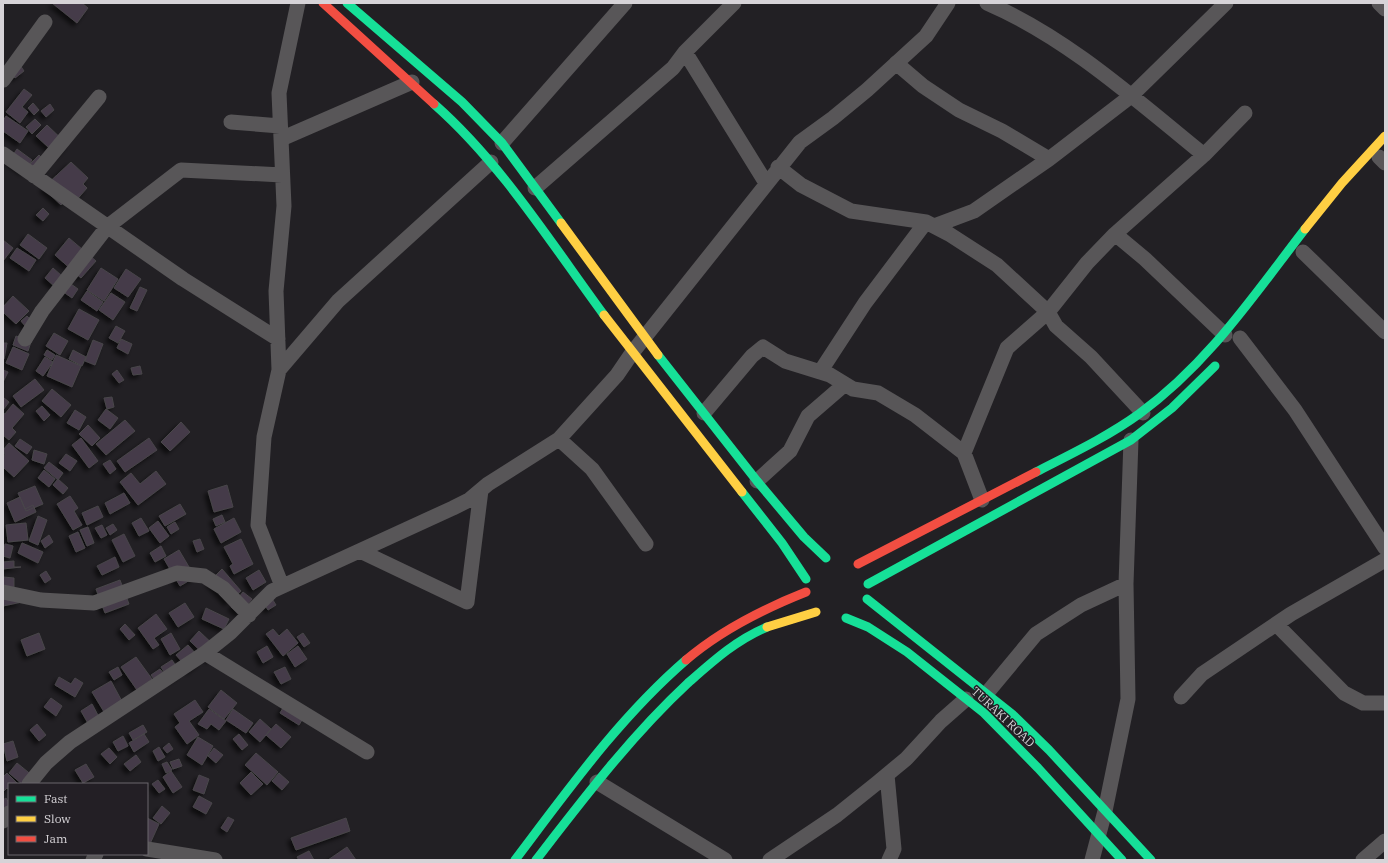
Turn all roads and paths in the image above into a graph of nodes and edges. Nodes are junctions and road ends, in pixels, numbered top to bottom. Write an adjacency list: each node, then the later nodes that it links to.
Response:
1 (298, 3): 20 (street)
2 (323, 3): 15 (main road)
3 (347, 3): 22 (main road)
4 (624, 3): 22 (street)
5 (734, 3): 12 (street)
6 (948, 3): 13 (street)
7 (987, 3): 16 (street)
8 (1226, 3): 16 (street)
9 (1379, 3): 10 (street)
10 (1385, 9)
11 (45, 22): 14 (street)
12 (686, 52): 30 (street); 31 (street)
13 (896, 63): 25 (street); 27 (street)
14 (3, 80)
15 (412, 82): 20 (street); 26 (main road)
16 (1131, 96): 24 (street); 25 (street)
17 (99, 97): 29 (street)
18 (1245, 113): 24 (street)
19 (231, 122): 20 (street)
20 (280, 133): 28 (street)
21 (1385, 136): 39 (main road)
22 (502, 143): 31 (main road)
23 (3, 154): 29 (street)
24 (1204, 155): 34 (street)
25 (1049, 159): 32 (street)
26 (491, 162): 42 (main road); 44 (street)
27 (778, 167): 30 (street); 32 (street)
28 (282, 175): 33 (street); 41 (street)
29 (34, 176): 33 (street)
30 (766, 183): 38 (street)
31 (535, 188): 38 (main road)
32 (930, 224): 36 (street); 45 (street)
33 (107, 227): 40 (street); 41 (street)
34 (1115, 234): 36 (street); 39 (street)
35 (1303, 252): 37 (street)
36 (1048, 312): 48 (street); 51 (street)
37 (1385, 332)
38 (646, 337): 42 (street); 47 (main road)
39 (1236, 337): 48 (main road); 56 (street)
40 (25, 339)
41 (278, 339): 44 (street)
42 (632, 353): 49 (street); 64 (main road)
43 (1219, 361): 50 (main road)
44 (279, 370): 62 (street)
45 (820, 372): 46 (street); 47 (street)
46 (845, 384): 51 (street); 52 (street)
47 (704, 413): 52 (main road)
48 (1143, 413): 54 (main road)
49 (559, 439): 53 (street); 55 (street)
50 (1131, 440): 60 (main road); 61 (street)
51 (964, 452): 54 (street)
52 (757, 481): 58 (main road)
53 (481, 490): 57 (street); 57 (street)
54 (982, 500): 60 (main road)
55 (646, 544)
56 (1385, 548)
57 (360, 551): 62 (street)
58 (826, 559)
59 (1385, 560): 67 (street)
60 (868, 584): 65 (main road)
61 (1126, 584): 69 (street); 77 (street)
62 (282, 586): 66 (street)
63 (3, 592): 66 (street)
64 (813, 604): 75 (main road); 82 (main road)
65 (863, 605): 69 (main road); 71 (main road, TURAKI ROAD)
66 (249, 615): 68 (street)
67 (1276, 624): 70 (street); 72 (street)
68 (205, 653): 73 (street); 76 (street)
69 (987, 693): 77 (main road)
70 (1181, 697)
71 (966, 699): 74 (street); 78 (main road, TURAKI ROAD)
72 (1385, 703)
73 (367, 752)
74 (887, 775): 85 (street); 86 (street)
75 (597, 782): 83 (main road); 84 (street)
76 (30, 783)
77 (1105, 811): 78 (street); 89 (main road)
78 (1099, 836): 87 (street); 88 (main road, TURAKI ROAD)
79 (1385, 841): 90 (street)
80 (148, 849): 81 (street)
81 (215, 860)
82 (515, 860)
83 (536, 860)
84 (724, 860)
85 (770, 860)
86 (889, 860)
87 (1092, 860)
88 (1122, 860)
89 (1151, 860)
90 (1363, 860)

